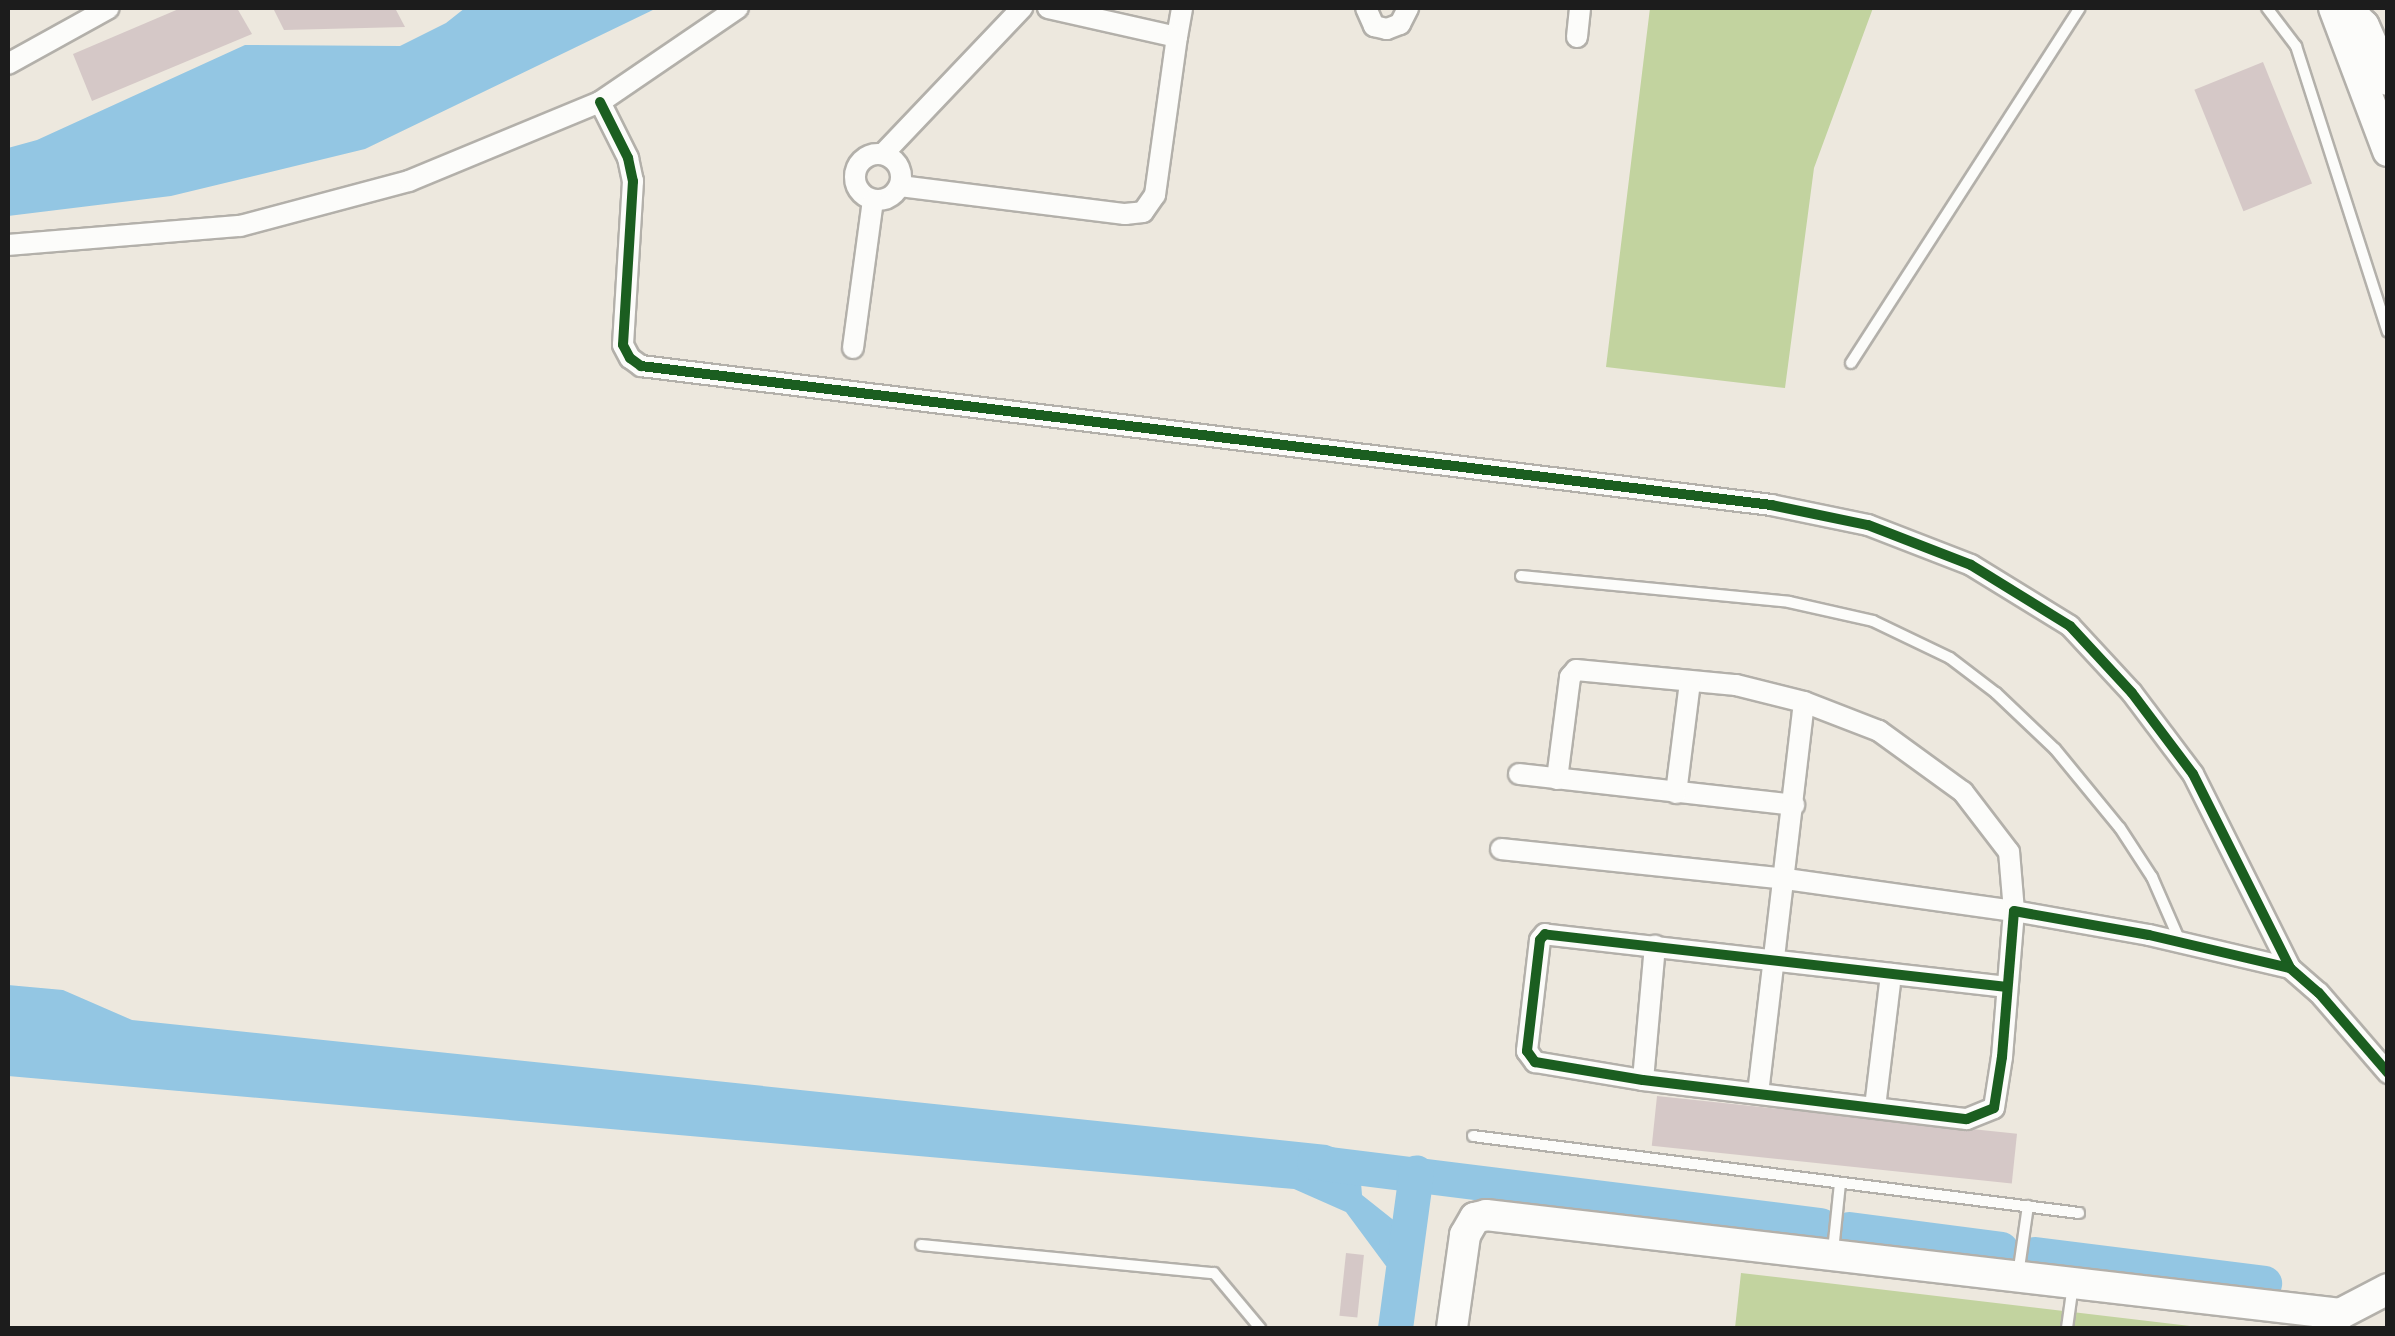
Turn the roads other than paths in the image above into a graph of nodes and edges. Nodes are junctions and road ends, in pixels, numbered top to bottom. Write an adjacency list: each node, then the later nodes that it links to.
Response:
1 (109, 8): 15 (street)
2 (738, 8): 17 (street)
3 (1022, 8): 19 (street)
4 (1048, 8): 13 (street)
5 (1182, 8): 13 (street)
6 (1366, 8): 7 (street)
7 (1408, 8)
8 (1580, 8): 14 (street)
9 (2080, 8): 25 (lane)
10 (2267, 8): 23 (lane)
11 (2334, 8): 18 (main road)
12 (2346, 8): 16 (main road)
13 (1177, 36): 20 (street)
14 (1576, 37)
15 (8, 64)
16 (2388, 80)
17 (600, 102): 22 (street); 39 (street)
18 (2388, 151)
19 (883, 154): 20 (street); 21 (street)
20 (900, 186): 21 (street)
21 (874, 200): 24 (street)
22 (8, 246)
23 (2388, 332)
24 (853, 348)
25 (1850, 363)
26 (1522, 576): 36 (lane)
27 (1690, 682): 28 (street); 30 (street); 31 (street)
28 (1804, 702): 32 (street); 35 (street)
29 (1519, 774): 30 (street)
30 (1557, 779): 31 (street)
31 (1676, 792): 32 (street)
32 (1794, 806): 34 (street)
33 (1501, 849): 34 (street)
34 (1786, 879): 35 (street); 38 (street)
35 (2014, 911): 36 (street); 41 (street)
36 (2180, 942): 39 (street)
37 (1655, 946): 38 (street); 43 (street); 43 (street)
38 (1776, 960): 40 (street); 44 (street)
39 (2290, 968): 42 (street)
40 (1891, 974): 41 (street); 45 (street)
41 (2007, 987): 45 (street)
42 (2388, 1074)
43 (1643, 1080): 44 (street)
44 (1758, 1093): 45 (street)
45 (1876, 1107)
46 (1473, 1136): 47 (lane)
47 (1840, 1182): 48 (lane); 51 (lane)
48 (2028, 1206): 49 (lane); 52 (lane)
49 (2079, 1213)
50 (921, 1246): 56 (lane)
51 (1832, 1255): 52 (main road); 57 (main road)
52 (2018, 1276): 53 (main road)
53 (2073, 1283): 55 (main road); 58 (lane)
54 (2388, 1289): 55 (main road)
55 (2339, 1321)
56 (1260, 1328)
57 (1452, 1328)
58 (2067, 1328)

